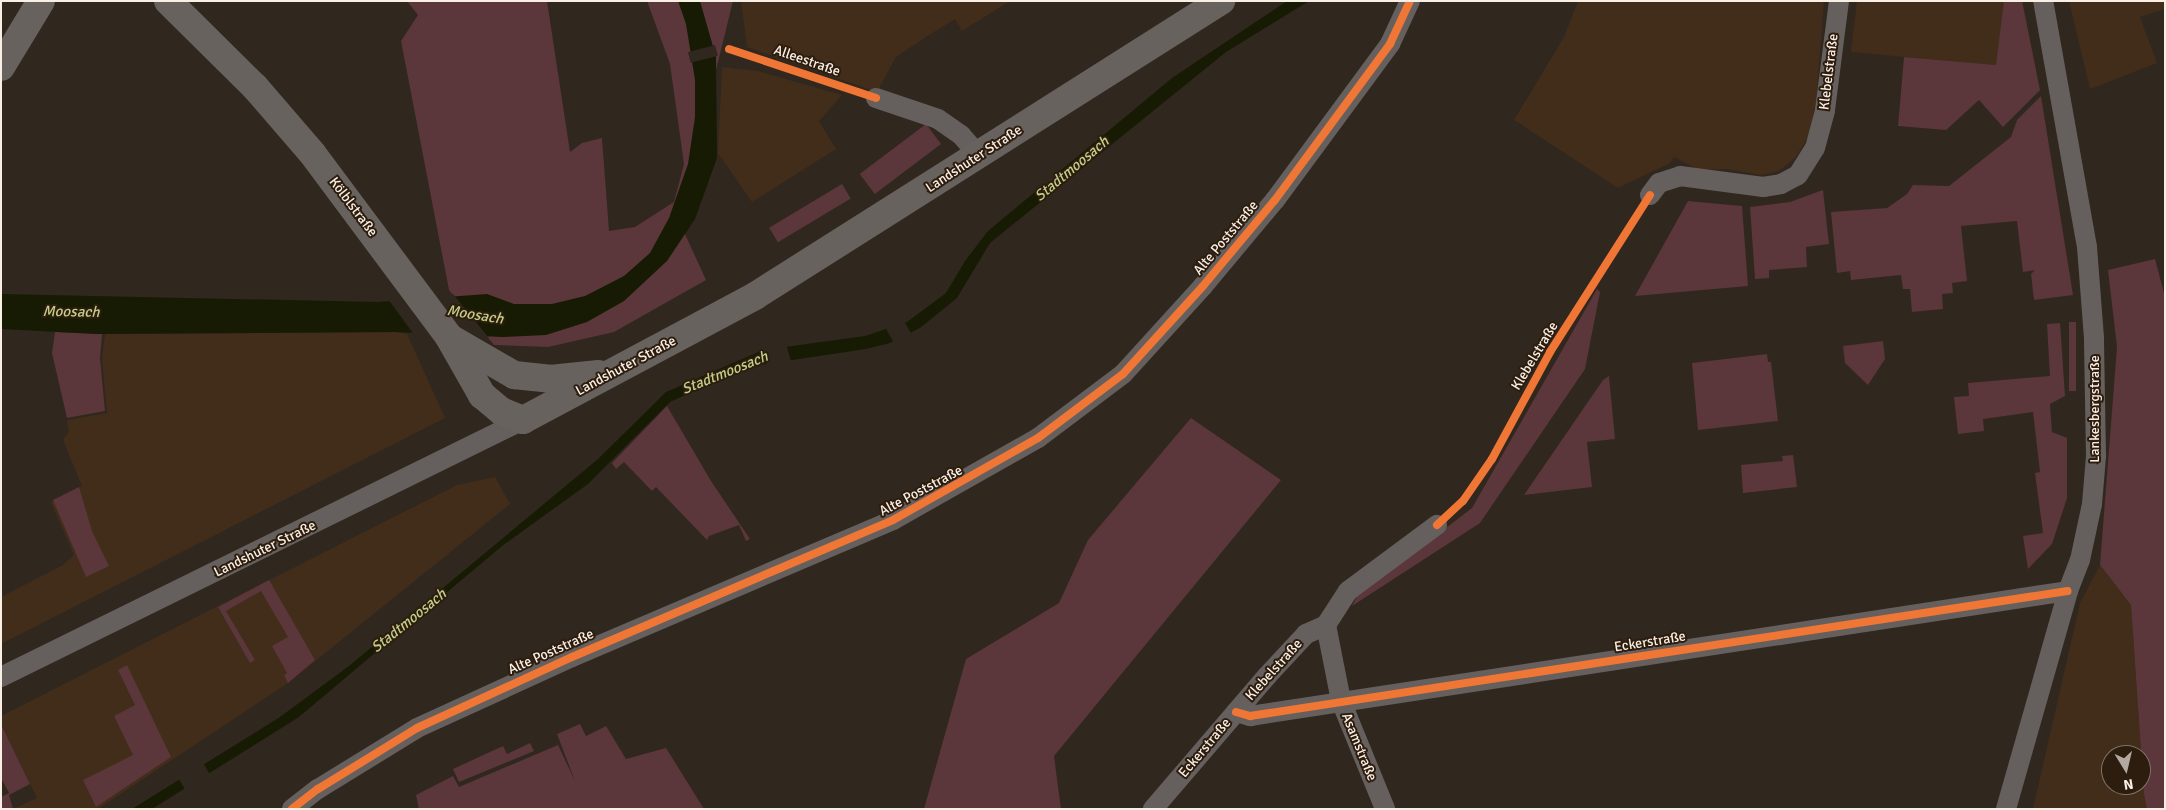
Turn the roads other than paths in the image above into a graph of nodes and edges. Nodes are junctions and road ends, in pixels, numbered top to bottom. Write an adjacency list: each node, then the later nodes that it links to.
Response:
1 (41, 1): 7 (main road)
2 (168, 1): 11 (main road, Kölblstraße)
3 (1221, 1): 9 (main road, Landshuter Straße)
4 (1410, 1): 20 (street, Alte Poststraße)
5 (1839, 1): 10 (street, Klebelstraße)
6 (2044, 1): 15 (street, Lankesbergstraße)
7 (1, 67)
8 (876, 98): 9 (street)
9 (979, 156): 12 (main road, Landshuter Straße)
10 (1650, 196)
11 (449, 337): 12 (main road); 13 (main road, Kölblstraße)
12 (613, 372): 13 (main road, Landshuter Straße)
13 (523, 420): 17 (street, Landshuter Straße)
14 (1437, 526): 16 (street, Klebelstraße)
15 (2068, 591): 18 (street, Eckerstraße); 23 (street, Lankesbergstraße)
16 (1326, 625): 18 (street, Asamstraße); 19 (street, Klebelstraße)
17 (1, 677)
18 (1341, 701): 19 (street, Eckerstraße); 22 (street, Asamstraße)
19 (1236, 712): 21 (street, Eckerstraße)
20 (292, 809)
21 (1154, 809)
22 (1385, 809)
23 (2006, 809)

